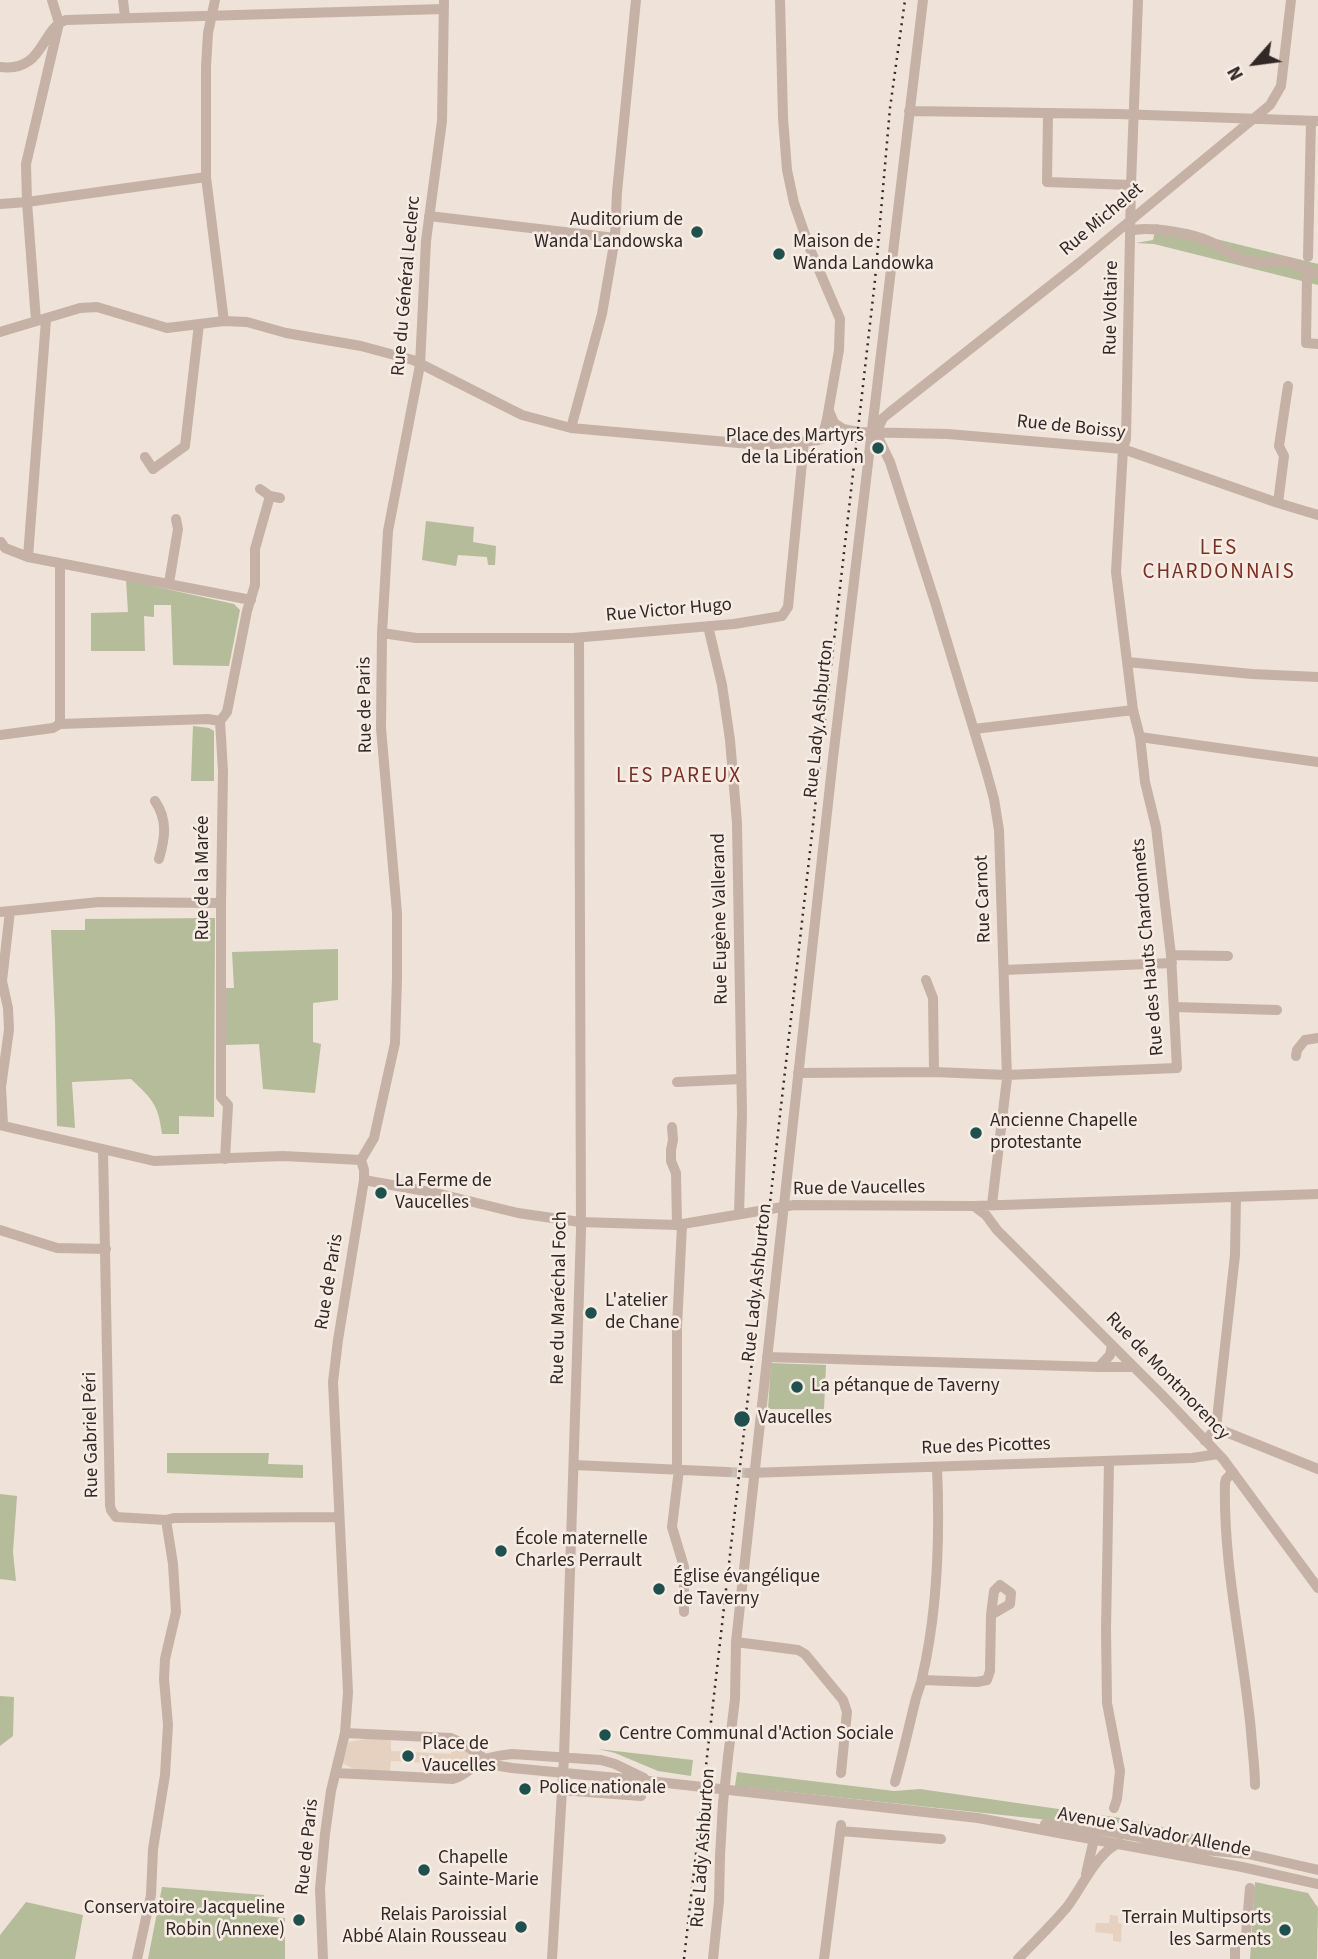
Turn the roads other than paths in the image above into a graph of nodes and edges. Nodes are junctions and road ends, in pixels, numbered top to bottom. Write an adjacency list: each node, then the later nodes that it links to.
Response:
1 (51, 0): 12 (street)
2 (123, 0): 11 (street)
3 (215, 0): 10 (street)
4 (636, 0): 26 (street)
5 (780, 0): 36 (street)
6 (923, 0): 14 (street)
7 (1138, 0): 16 (street, Rue Voltaire)
8 (1292, 0): 17 (street, Rue Michelet)
9 (444, 4): 10 (street); 23 (street, Rue du Général Leclerc)
10 (212, 15): 11 (street); 19 (street)
11 (125, 17): 12 (street)
12 (59, 23): 13 (street); 21 (street)
13 (0, 67)
14 (909, 111): 15 (street); 39 (street)
15 (1048, 114): 16 (street); 20 (street)
16 (1135, 115): 17 (street); 20 (street, Rue Voltaire)
17 (1254, 118): 18 (street); 24 (street, Rue Michelet)
18 (1314, 121): 27 (street)
19 (206, 177): 21 (street); 30 (street)
20 (1132, 185): 24 (street, Rue Voltaire)
21 (27, 202): 22 (street); 29 (street)
22 (0, 204)
23 (429, 216): 26 (street); 34 (street, Rue du Général Leclerc)
24 (1131, 219): 25 (street, Rue Voltaire); 39 (street, Rue Michelet)
25 (1131, 231): 28 (street); 41 (street, Rue Voltaire)
26 (615, 238): 37 (street)
27 (1308, 257)
28 (1313, 276): 33 (street)
29 (41, 320): 31 (street, Rue de Boissy); 32 (street, Rue de Boissy); 50 (street)
30 (224, 321): 31 (street, Rue de Boissy); 34 (street, Rue de Boissy)
31 (199, 324): 42 (street)
32 (0, 332)
33 (1318, 344)
34 (420, 365): 37 (street, Rue de Boissy); 54 (street, Rue du Général Leclerc)
35 (1288, 386): 46 (street)
36 (828, 410): 38 (street); 40 (street)
37 (571, 428): 40 (street, Rue de Boissy)
38 (852, 432): 39 (street, Rue de Boissy); 40 (street, Rue de Boissy)
39 (874, 433): 41 (street, Rue de Boissy); 43 (street); 44 (street)
40 (808, 442): 55 (street, Rue Victor Hugo)
41 (1123, 449): 46 (street, Rue de Boissy); 58 (street, Rue Voltaire)
42 (145, 457)
43 (869, 457): 44 (street); 81 (street, Rue Lady Ashburton)
44 (888, 457): 63 (street, Rue Carnot)
45 (260, 489): 53 (street, Rue de la Marée)
46 (1278, 503): 47 (street, Rue de Boissy)
47 (1318, 515)
48 (176, 519): 52 (street)
49 (1, 542): 50 (street)
50 (28, 557): 51 (street)
51 (60, 563): 52 (street); 62 (street)
52 (169, 583): 53 (street)
53 (251, 600): 61 (street, Rue de la Marée)
54 (383, 615): 56 (street, Rue de Paris)
55 (708, 626): 57 (street, Rue Victor Hugo); 83 (street, Rue Eugène Vallerand)
56 (382, 633): 57 (street, Rue Victor Hugo); 89 (street, Rue de Paris)
57 (579, 638): 97 (street, Rue du Maréchal Foch)
58 (1126, 660): 59 (street); 60 (street)
59 (1318, 677)
60 (1133, 710): 63 (street); 65 (street, Rue des Hauts Chardonnets)
61 (220, 721): 62 (street); 69 (street, Rue de la Marée)
62 (60, 724): 64 (street)
63 (974, 729): 73 (street, Rue Carnot)
64 (0, 735)
65 (1140, 737): 66 (street); 72 (street, Rue des Hauts Chardonnets)
66 (1318, 762)
67 (155, 801): 68 (street)
68 (159, 859)
69 (221, 903): 70 (street); 88 (street, Rue de la Marée)
70 (5, 911): 75 (street)
71 (1228, 956): 72 (street)
72 (1171, 959): 73 (street); 76 (street, Rue des Hauts Chardonnets)
73 (1004, 970): 82 (street, Rue Carnot)
74 (926, 980): 80 (street)
75 (1, 981): 85 (street)
76 (1175, 1006): 77 (street); 82 (street, Rue des Hauts Chardonnets)
77 (1277, 1010)
78 (1318, 1038): 79 (street)
79 (1296, 1056)
80 (934, 1072): 81 (street, Rue des Hauts Chardonnets); 82 (street, Rue des Hauts Chardonnets)
81 (797, 1073): 95 (street, Rue Lady Ashburton)
82 (1007, 1074): 93 (street, Rue Carnot)
83 (741, 1079): 84 (street); 96 (street, Rue Eugène Vallerand)
84 (677, 1082)
85 (1, 1125): 87 (street)
86 (673, 1127): 98 (street)
87 (103, 1150): 88 (street); 100 (street, Rue Gabriel Péri)
88 (225, 1159): 89 (street)
89 (361, 1160): 90 (street, Rue de Paris)
90 (364, 1180): 97 (street, Rue de Vaucelles); 116 (street, Rue de Paris)
91 (1318, 1194): 92 (street, Rue de Vaucelles)
92 (1236, 1197): 93 (street, Rue de Vaucelles); 105 (street)
93 (992, 1204): 94 (street, Rue de Vaucelles)
94 (974, 1206): 95 (street, Rue de Vaucelles); 101 (street, Rue de Montmorency)
95 (784, 1208): 96 (street, Rue de Vaucelles); 102 (street, Rue Lady Ashburton)
96 (739, 1214): 98 (street, Rue de Vaucelles)
97 (580, 1222): 98 (street, Rue de Vaucelles); 109 (street, Rue du Maréchal Foch)
98 (680, 1225): 111 (street)
99 (0, 1230): 100 (street)
100 (106, 1249): 117 (street, Rue Gabriel Péri)
101 (1112, 1345): 103 (street); 104 (street, Rue de Montmorency)
102 (768, 1357): 103 (street); 115 (street, Rue Lady Ashburton)
103 (1100, 1367): 104 (street)
104 (1135, 1367): 106 (street, Rue de Montmorency)
105 (1216, 1428): 106 (street); 112 (street)
106 (1205, 1441): 107 (street, Rue de Montmorency)
107 (1218, 1454): 108 (street, Rue des Picottes); 114 (street, Rue de Montmorency)
108 (1109, 1461): 110 (street, Rue des Picottes); 134 (street)
109 (574, 1465): 111 (street); 124 (street, Rue du Maréchal Foch)
110 (937, 1467): 115 (street, Rue des Picottes); 122 (street)
111 (678, 1469): 113 (street); 119 (street)
112 (1318, 1469)
113 (727, 1472)
114 (1233, 1472): 118 (street, Rue de Montmorency); 131 (street)
115 (751, 1473): 121 (street, Rue Lady Ashburton)
116 (339, 1517): 117 (street); 123 (street, Rue de Paris)
117 (166, 1520): 144 (street)
118 (1318, 1588)
119 (684, 1612)
120 (991, 1615): 122 (street)
121 (736, 1642): 128 (street); 147 (street, Rue Lady Ashburton, bridge)
122 (922, 1680): 130 (street)
123 (345, 1733): 125 (street); 126 (street, Rue de Paris)
124 (564, 1756): 125 (street, Avenue Salvador Allende); 127 (street, Rue du Maréchal Foch); 129 (street, Avenue Salvador Allende)
125 (485, 1759): 126 (street); 127 (street, Avenue Salvador Allende)
126 (336, 1773): 145 (street, Rue de Paris)
127 (562, 1773): 129 (street, Avenue Salvador Allende); 132 (street, Rue du Maréchal Foch)
128 (841, 1773)
129 (649, 1781): 135 (street, Avenue Salvador Allende)
130 (895, 1782)
131 (1255, 1784)
132 (561, 1790): 133 (street); 146 (street, Rue du Maréchal Foch)
133 (641, 1796)
134 (1114, 1808)
135 (984, 1819): 137 (street, Avenue Salvador Allende); 138 (street, Avenue Salvador Allende)
136 (941, 1839): 148 (street)
137 (1094, 1839): 138 (street); 139 (street, Avenue Salvador Allende); 141 (street)
138 (1150, 1840): 140 (street, Avenue Salvador Allende)
139 (1119, 1843): 141 (street); 142 (street, Avenue Salvador Allende)
140 (1318, 1870)
141 (1085, 1880): 149 (street)
142 (1318, 1884)
143 (1250, 1888): 150 (street)
144 (137, 1959)
145 (323, 1959)
146 (552, 1959)
147 (713, 1959)
148 (824, 1959)
149 (1018, 1959)
150 (1235, 1959)

